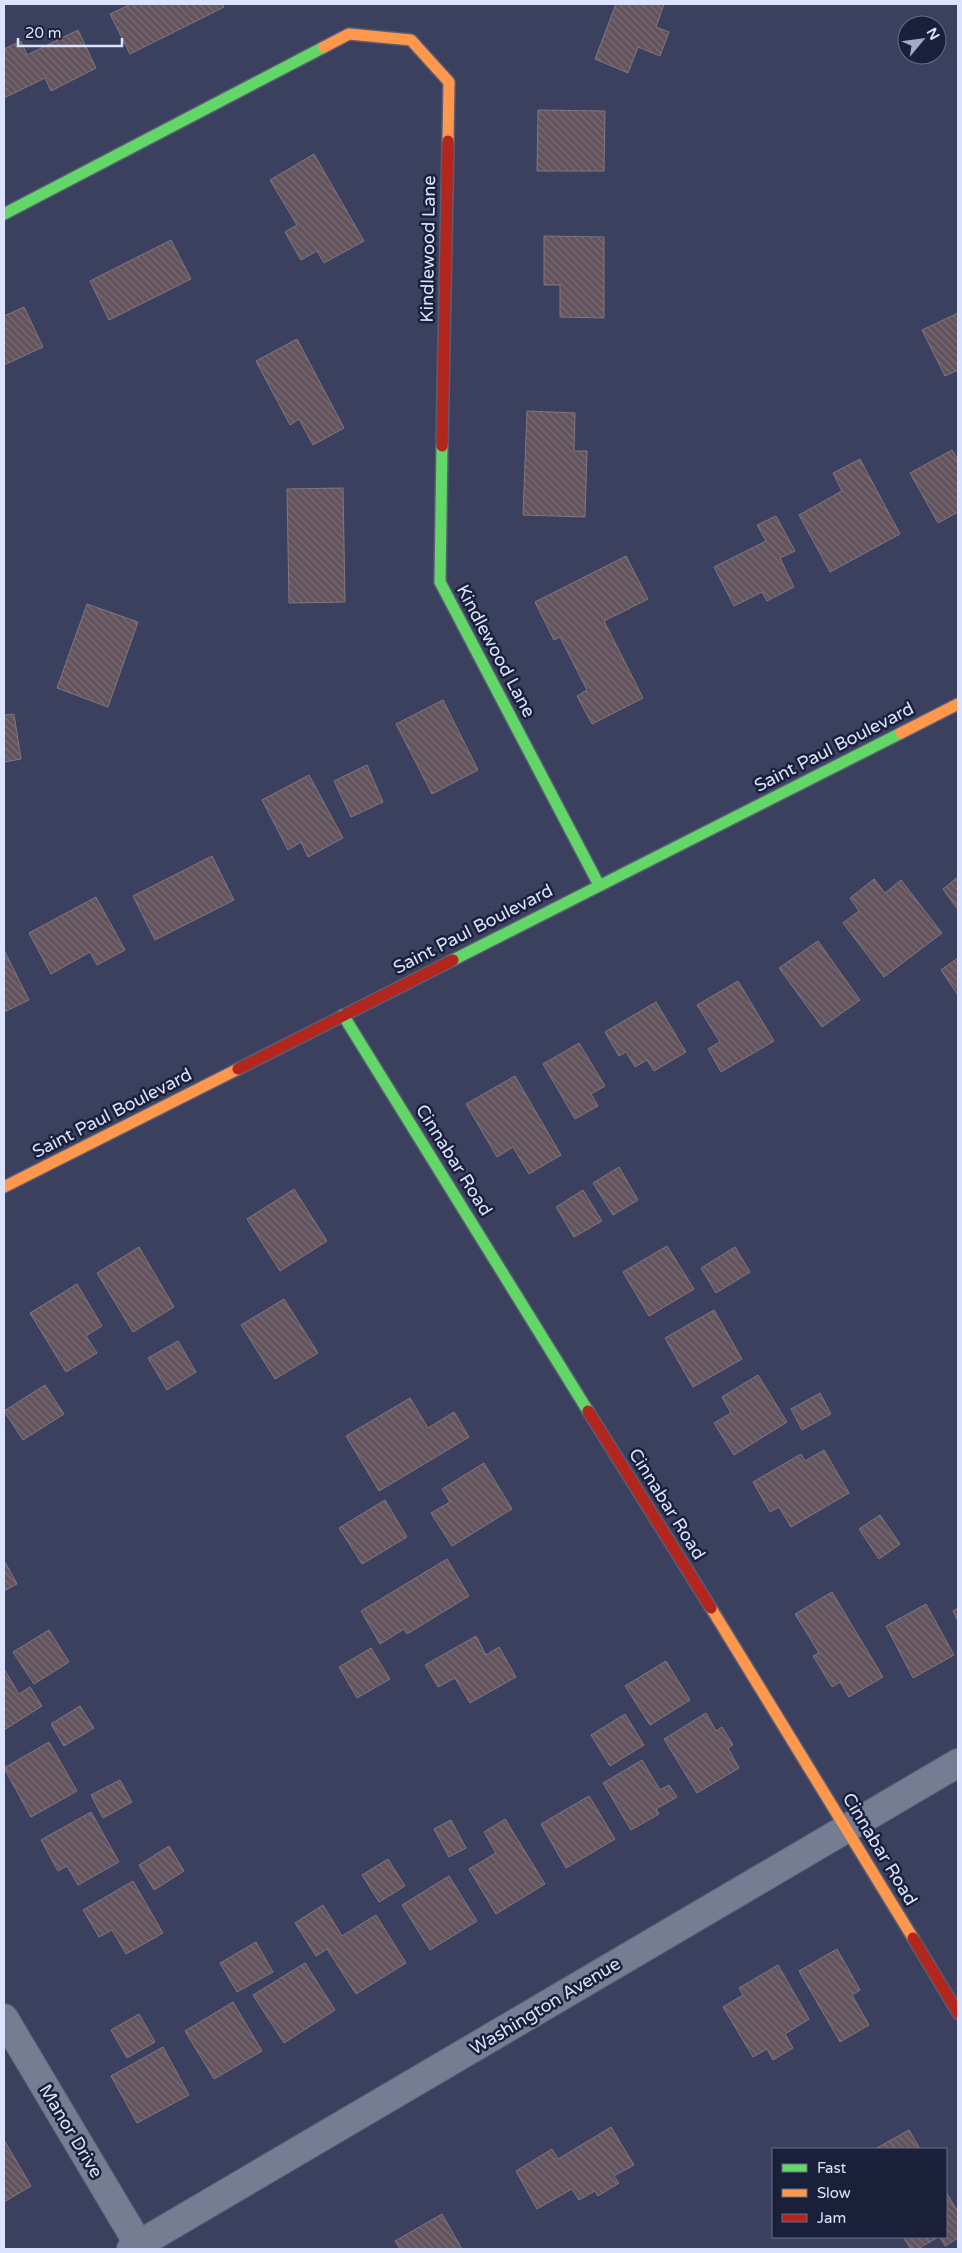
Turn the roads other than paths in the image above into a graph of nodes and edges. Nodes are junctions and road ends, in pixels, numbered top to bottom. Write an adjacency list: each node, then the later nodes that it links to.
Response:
1 (4, 214): 3 (street, Kindlewood Lane)
2 (958, 704): 3 (street, Saint Paul Boulevard)
3 (599, 885): 4 (street, Saint Paul Boulevard)
4 (343, 1015): 5 (street, Saint Paul Boulevard); 7 (street, Cinnabar Road)
5 (4, 1187)
6 (958, 1763): 7 (street, Washington Avenue)
7 (847, 1828): 8 (street, Cinnabar Road); 10 (street, Washington Avenue)
8 (958, 2013)
9 (4, 2018): 10 (street, Manor Drive)
10 (135, 2247)

